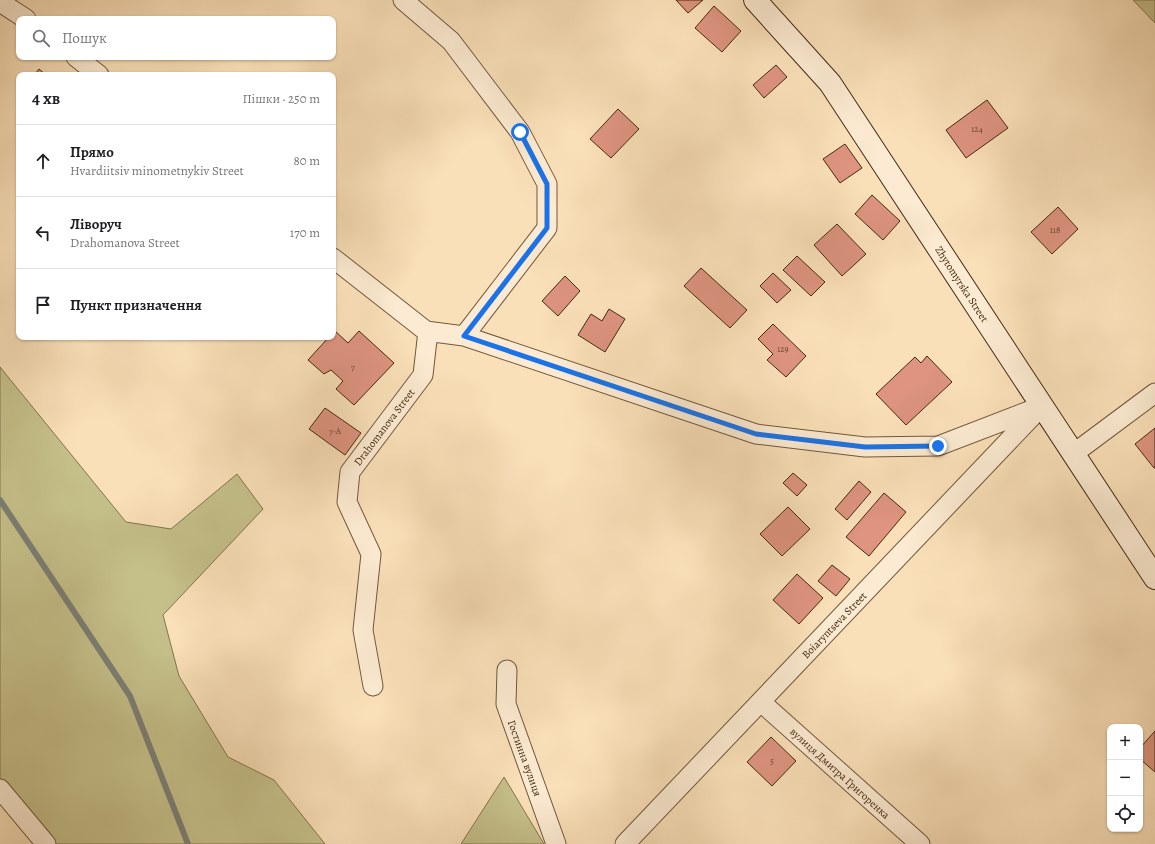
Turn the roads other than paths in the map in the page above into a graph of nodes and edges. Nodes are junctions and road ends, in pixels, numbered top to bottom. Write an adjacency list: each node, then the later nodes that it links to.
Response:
1 (403, 0): 9 (street)
2 (755, 0): 11 (main road, Zhytomyrska Street)
3 (0, 2): 4 (street)
4 (21, 16)
5 (80, 60): 6 (street)
6 (95, 72)
7 (336, 260): 8 (street)
8 (428, 331): 9 (street); 15 (street, Drahomanova Street)
9 (464, 336): 11 (street)
10 (1155, 393): 12 (street)
11 (1042, 406): 12 (main road, Zhytomyrska Street); 16 (street, Boiaryntseva Street)
12 (1073, 454): 13 (main road, Zhytomyrska Street)
13 (1155, 578)
14 (508, 670): 19 (street, Гостинна вулиця)
15 (373, 686)
16 (761, 702): 20 (street, Boiaryntseva Street); 21 (street, вулиця Дмитра Григоренка)
17 (0, 789): 18 (street)
18 (46, 844)
19 (556, 844)
20 (625, 844)
21 (920, 844)

